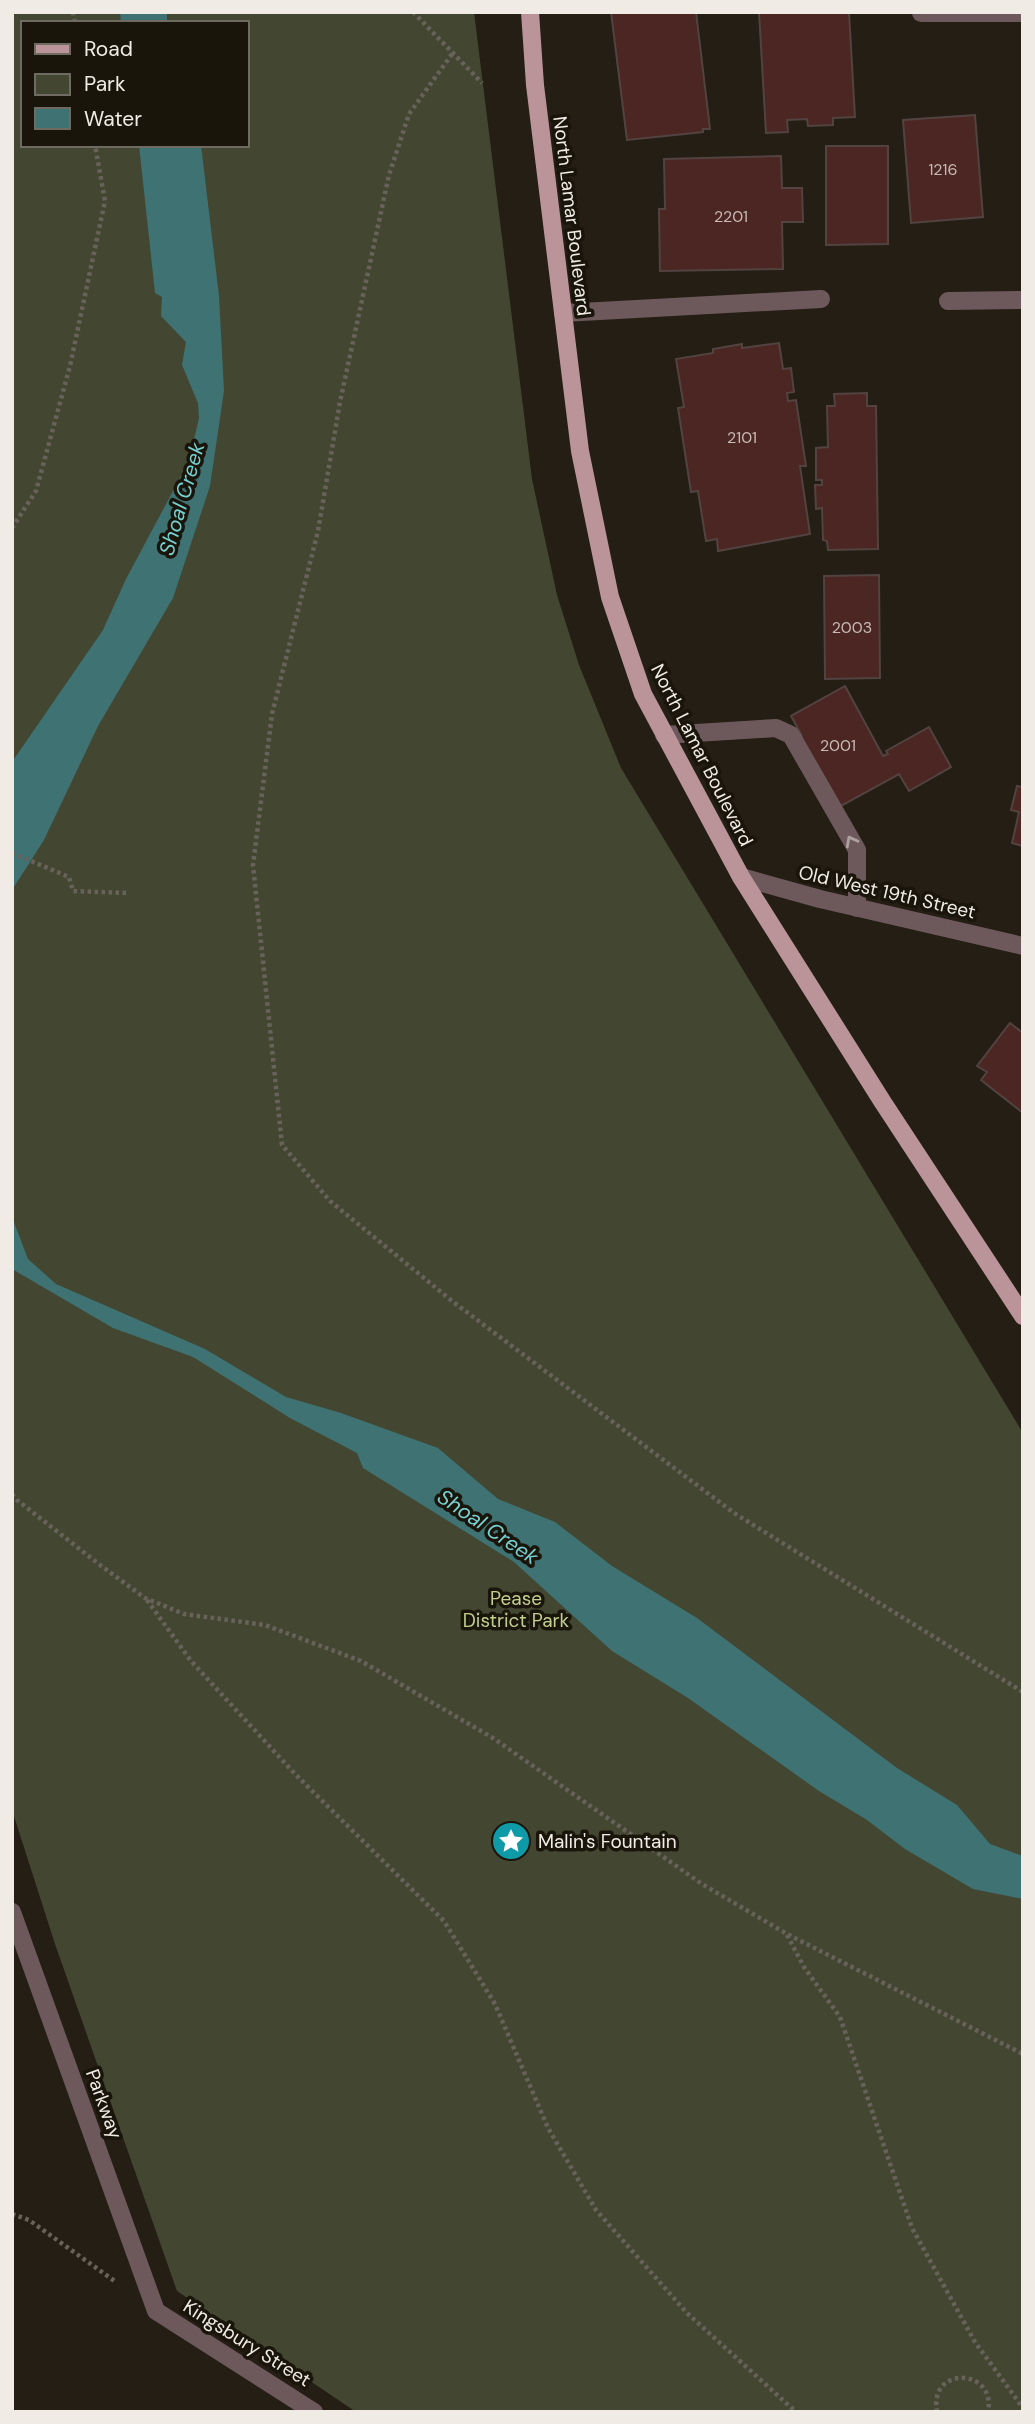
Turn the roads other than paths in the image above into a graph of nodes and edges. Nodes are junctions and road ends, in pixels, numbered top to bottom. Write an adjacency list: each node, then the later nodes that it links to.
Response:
1 (530, 12): 7 (main road, North Lamar Boulevard)
2 (921, 13): 3 (street)
3 (1023, 13)
4 (821, 299): 7 (street)
5 (1023, 300): 6 (street)
6 (948, 301)
7 (563, 313): 8 (main road, North Lamar Boulevard)
8 (664, 735): 9 (main road, North Lamar Boulevard); 10 (street, one-way to 8)
9 (741, 877): 10 (street, Old West 19th Street); 12 (main road, North Lamar Boulevard)
10 (858, 908): 11 (street, Old West 19th Street)
11 (1023, 946)
12 (1023, 1316)
13 (12, 1912): 14 (street, Parkway)
14 (156, 2311): 15 (street, Kingsbury Street)
15 (314, 2412)

